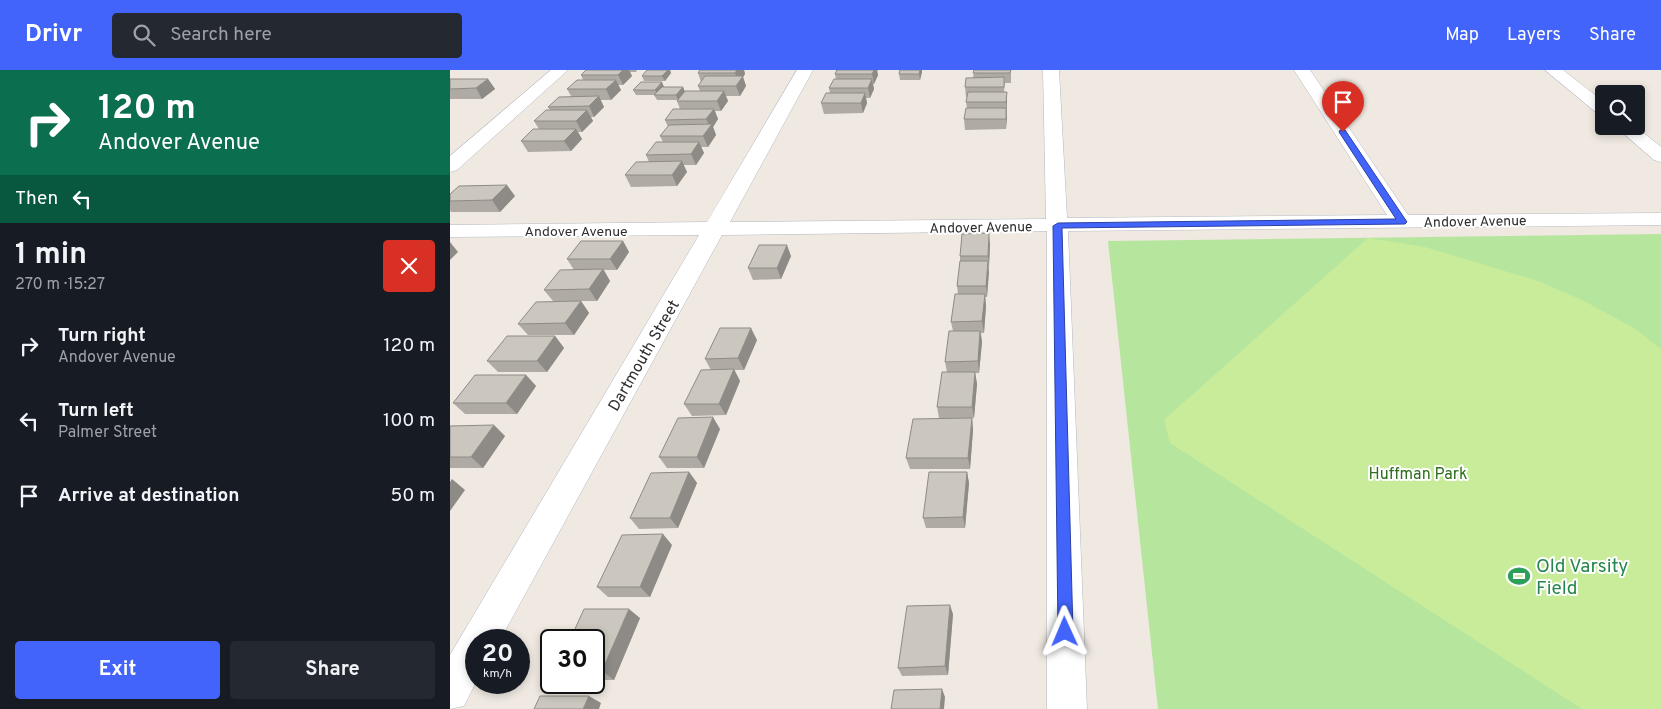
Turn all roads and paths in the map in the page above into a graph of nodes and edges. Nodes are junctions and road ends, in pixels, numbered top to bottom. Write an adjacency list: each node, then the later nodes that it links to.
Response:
1 (560, 70): 9 (street)
2 (805, 70): 13 (street, Dartmouth Street)
3 (1051, 70): 12 (street)
4 (1302, 70): 11 (street)
5 (1553, 70): 6 (street)
6 (1595, 103)
7 (1635, 135): 8 (street)
8 (1661, 156)
9 (450, 166)
10 (1661, 219): 11 (street, Andover Avenue)
11 (1402, 222): 12 (street, Andover Avenue)
12 (1058, 226): 13 (street, Andover Avenue); 18 (street)
13 (715, 230): 14 (street, Andover Avenue); 15 (street, Dartmouth Street)
14 (450, 231)
15 (486, 629)
16 (465, 665): 17 (street)
17 (450, 692)
18 (1067, 709)

